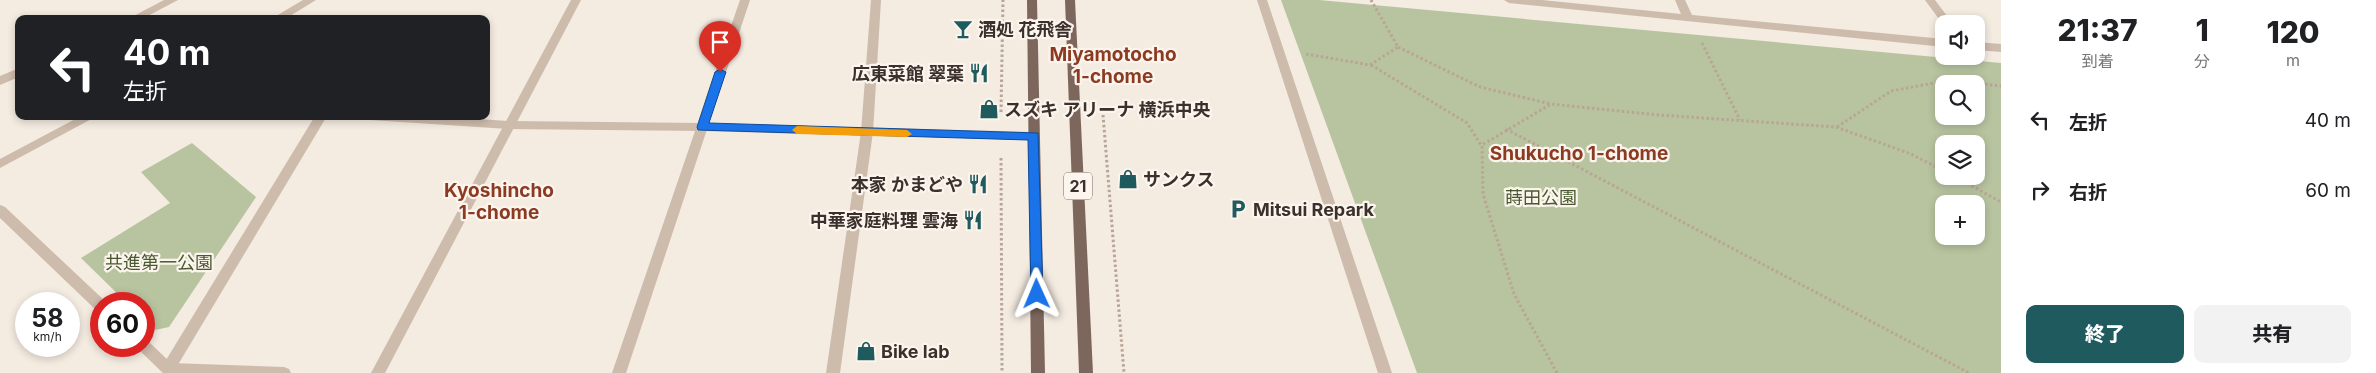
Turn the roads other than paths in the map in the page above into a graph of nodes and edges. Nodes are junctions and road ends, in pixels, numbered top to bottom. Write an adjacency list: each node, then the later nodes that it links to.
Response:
1 (173, 0): 12 (street)
2 (311, 0): 13 (street)
3 (576, 0): 24 (street)
4 (745, 0): 25 (street)
5 (876, 0): 26 (street)
6 (1032, 0): 27 (main road)
7 (1070, 0): 38 (main road, 21)
8 (1262, 0): 39 (street)
9 (1509, 0): 15 (street)
10 (1680, 0): 15 (street)
11 (1930, 0): 14 (street)
12 (141, 15)
13 (283, 15)
14 (1941, 15)
15 (1689, 19): 16 (street)
16 (1935, 42)
17 (1985, 47): 18 (street)
18 (2001, 48)
19 (15, 74): 20 (street)
20 (0, 81)
21 (83, 120): 28 (street)
22 (319, 120): 32 (street)
23 (431, 120): 24 (street)
24 (508, 125): 25 (street); 34 (street)
25 (702, 127): 26 (street); 35 (street)
26 (867, 132): 27 (street); 36 (street)
27 (1034, 136): 37 (main road)
28 (0, 164)
29 (0, 210): 30 (street)
30 (90, 296)
31 (155, 357): 32 (street)
32 (168, 369): 33 (street)
33 (284, 373)
34 (378, 373)
35 (619, 373)
36 (833, 373)
37 (1038, 373)
38 (1086, 373)
39 (1385, 373)

